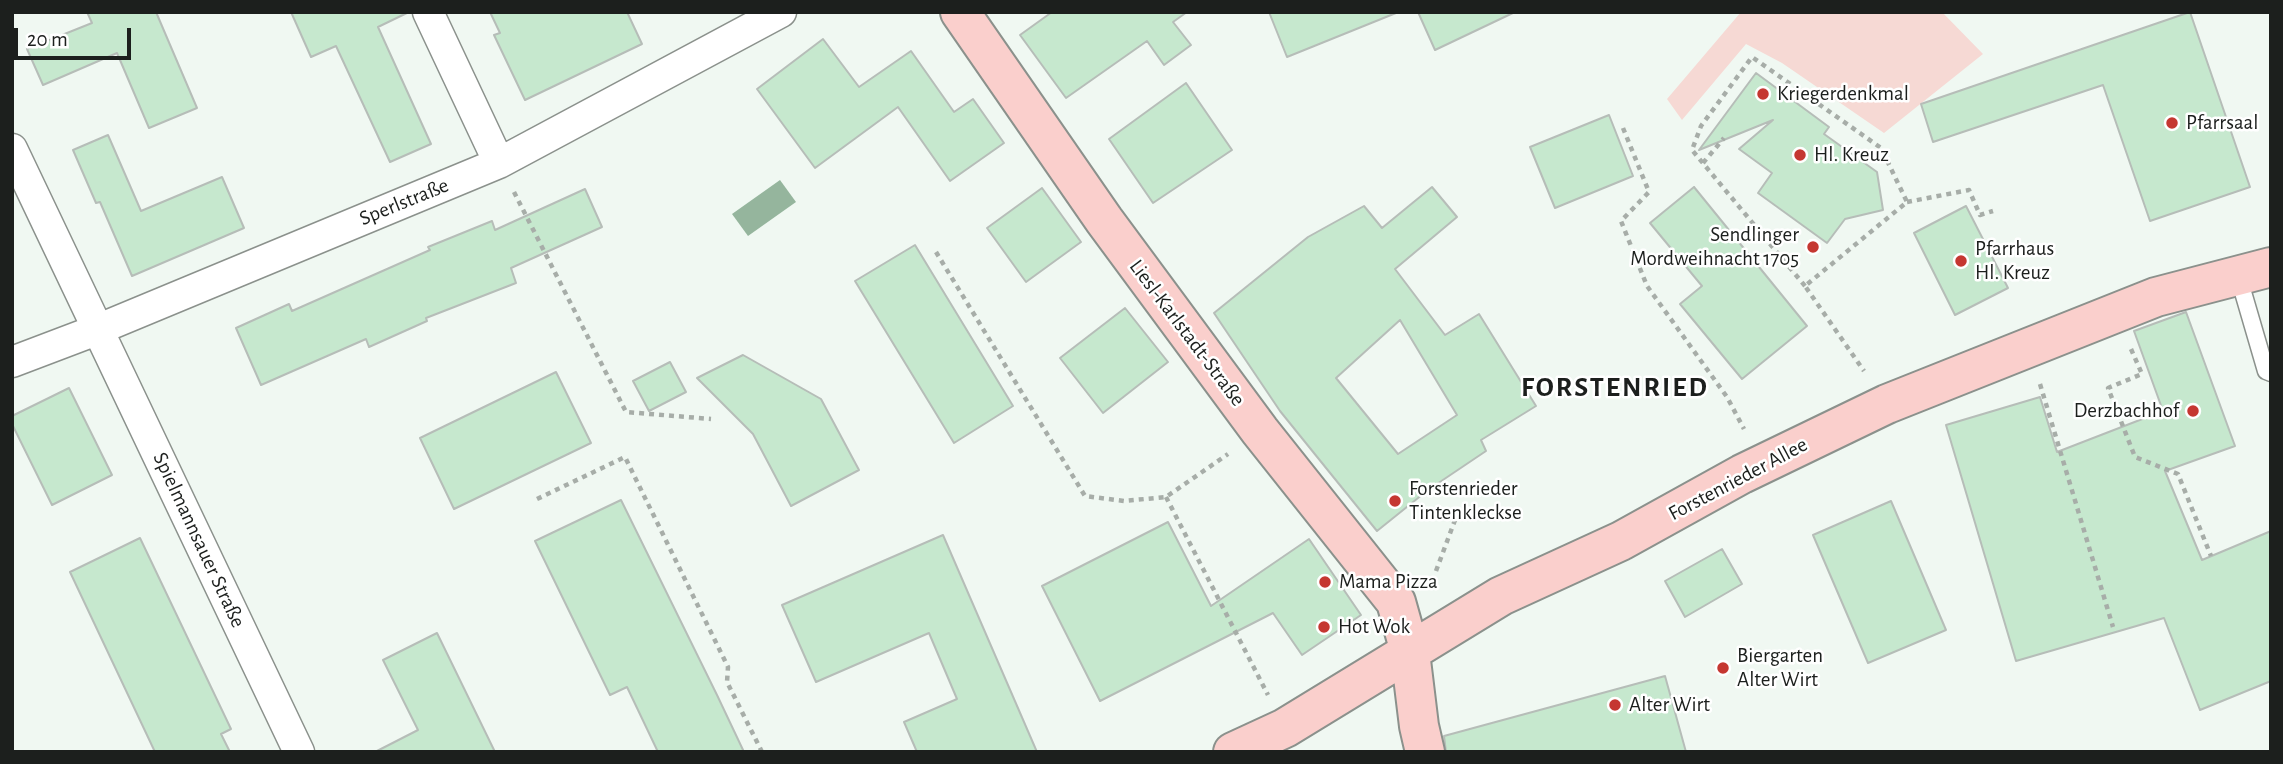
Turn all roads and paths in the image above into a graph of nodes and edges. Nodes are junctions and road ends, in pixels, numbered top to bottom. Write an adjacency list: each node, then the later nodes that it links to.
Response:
1 (428, 12): 7 (street)
2 (781, 12): 7 (street, Sperlstraße)
3 (960, 12): 21 (main road, Liesl-Karlstadt-Straße)
4 (1623, 128): 22 (path)
5 (1724, 138): 8 (path)
6 (12, 149): 15 (street, Spielmannsauer Straße)
7 (499, 163): 15 (street, Sperlstraße); 20 (path)
8 (1703, 163): 9 (path); 13 (path)
9 (1907, 202): 10 (path); 13 (path)
10 (1993, 211)
11 (936, 252): 23 (path)
12 (2255, 271): 14 (main road, Forstenrieder Allee); 18 (lane)
13 (1805, 286): 19 (path)
14 (2115, 312): 16 (main road, Forstenrieder Allee); 26 (path)
15 (99, 329): 17 (street, Sperlstraße); 31 (street, Spielmannsauer Straße)
16 (2029, 346): 19 (main road, Forstenrieder Allee); 28 (path)
17 (12, 362)
18 (2271, 373)
19 (1886, 404): 22 (main road, Forstenrieder Allee)
20 (711, 419)
21 (1260, 431): 23 (path); 29 (main road, Liesl-Karlstadt-Straße)
22 (1763, 464): 29 (main road, Forstenrieder Allee)
23 (1167, 496): 30 (path)
24 (537, 499): 32 (path)
25 (1458, 512): 27 (path)
26 (2211, 556)
27 (1436, 571)
28 (2113, 627)
29 (1410, 652): 30 (main road, Forstenrieder Allee); 34 (main road, Liesl-Karlstadt-Straße)
30 (1285, 728): 33 (main road, Forstenrieder Allee)
31 (299, 752)
32 (762, 752)
33 (1233, 752)
34 (1424, 752)

